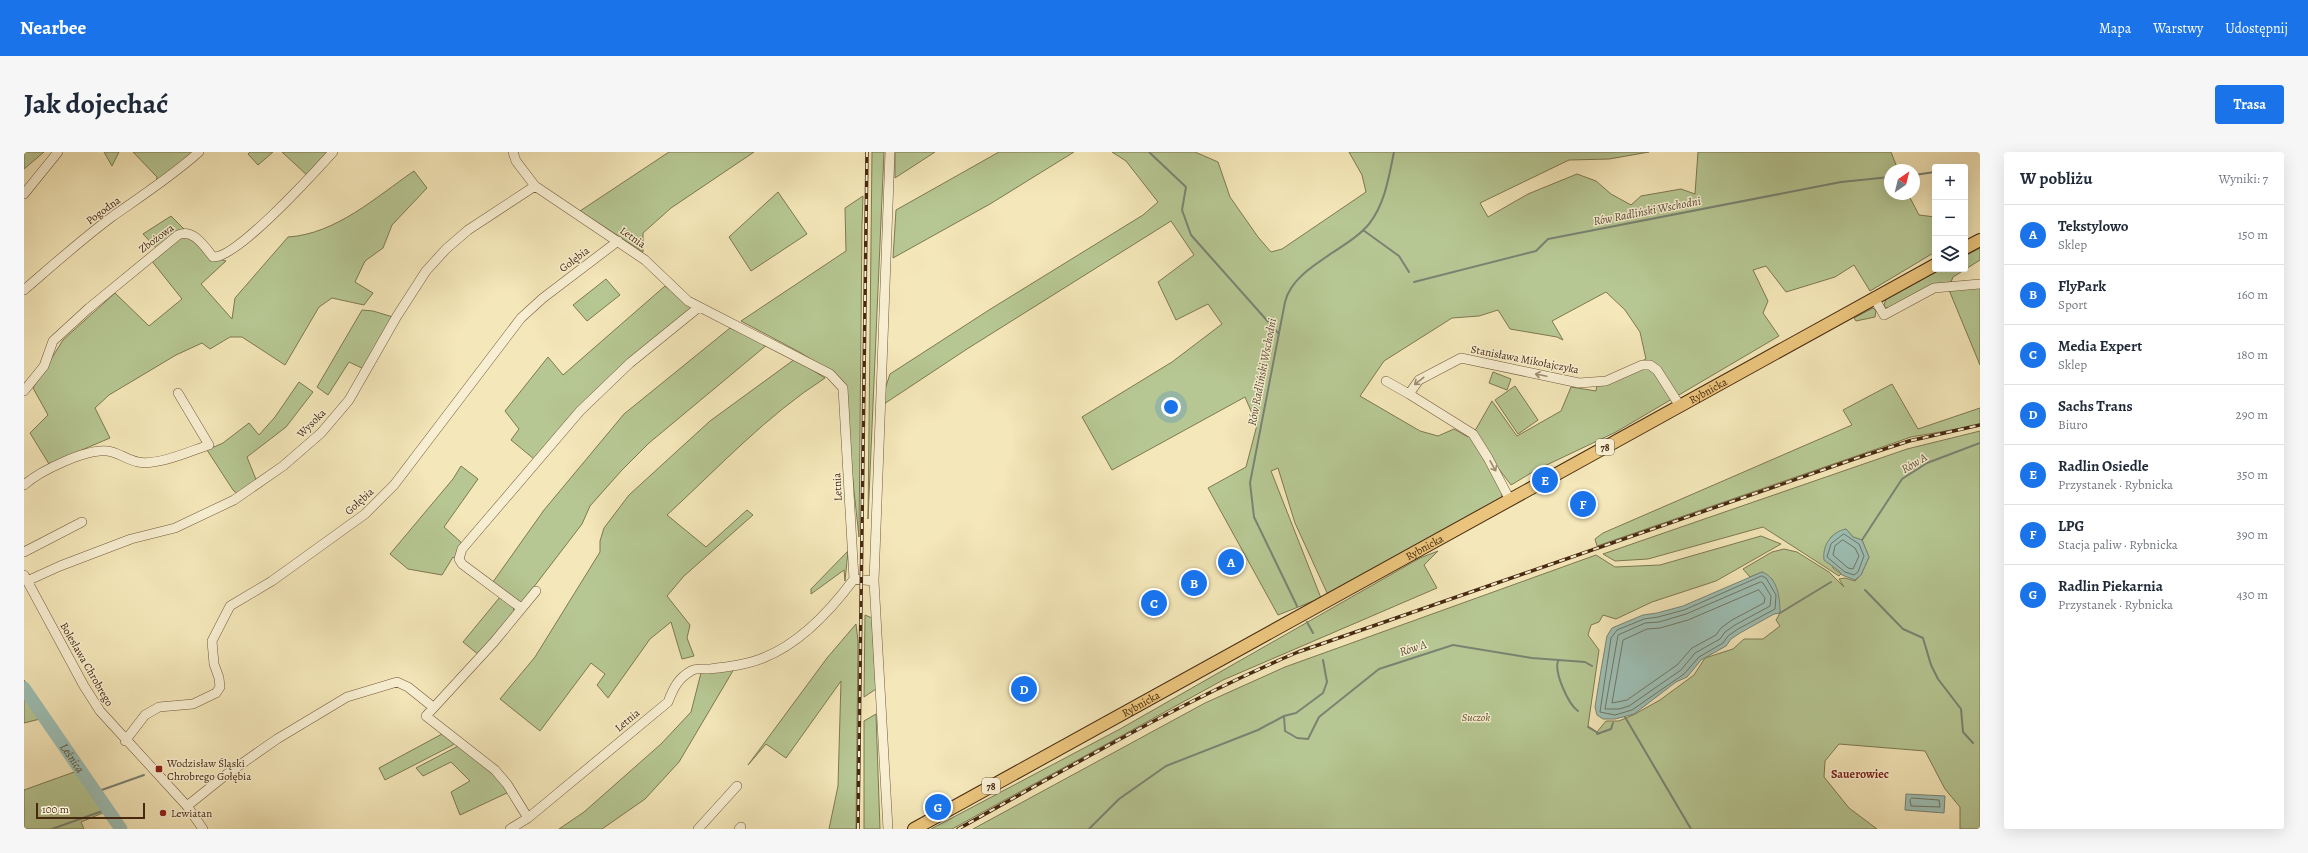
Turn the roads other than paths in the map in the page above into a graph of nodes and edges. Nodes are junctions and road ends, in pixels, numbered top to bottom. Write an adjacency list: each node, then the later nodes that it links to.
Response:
1 (58, 152): 7 (street)
2 (199, 152): 13 (street, Pogodna)
3 (334, 152): 17 (street, Zbożowa)
4 (513, 152): 6 (street, Letnia)
5 (890, 152): 27 (street)
6 (536, 186): 9 (street, Letnia); 25 (street, Wysoka)
7 (24, 194)
8 (1980, 240): 10 (main road)
9 (618, 241): 15 (street, Letnia); 31 (street, Gołębia)
10 (1968, 246)
11 (1932, 267): 14 (main road, Rybnicka / 78)
12 (1980, 284): 14 (street)
13 (24, 290)
14 (1874, 298): 20 (main road, Rybnicka / 78)
15 (699, 307): 26 (street, Letnia); 29 (street)
16 (1386, 381): 19 (street)
17 (24, 391)
18 (178, 392): 21 (street)
19 (1409, 394): 20 (street, Stanisława Mikołajczyka, one-way to 19); 22 (street, one-way to 22)
20 (1680, 406): 22 (main road, Rybnicka / 78)
21 (24, 486)
22 (1510, 500): 39 (main road, Rybnicka / 78)
23 (82, 522): 24 (street)
24 (24, 552)
25 (26, 578): 31 (street, Bolesława Chrobrego)
26 (854, 579): 27 (street); 34 (street, Letnia)
27 (874, 581): 38 (street)
28 (536, 591): 29 (street)
29 (521, 608): 30 (street)
30 (432, 707): 33 (street); 34 (street)
31 (125, 741): 33 (street, Bolesława Chrobrego)
32 (737, 786): 37 (street)
33 (187, 806): 35 (street, Bolesława Chrobrego)
34 (528, 818): 36 (street, Letnia)
35 (204, 829)
36 (510, 829)
37 (698, 829)
38 (888, 829)
39 (914, 829)

